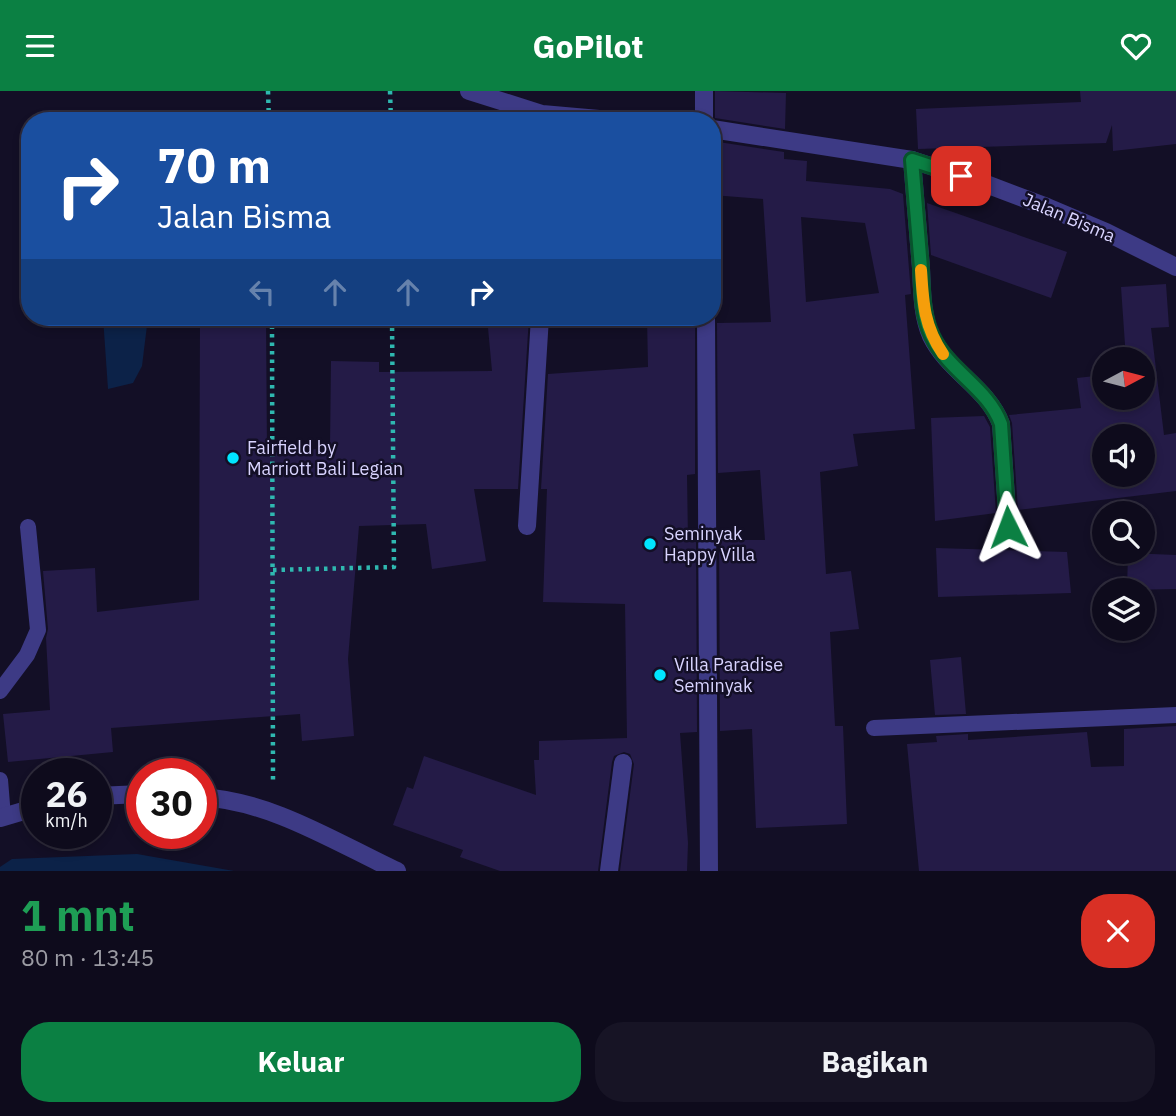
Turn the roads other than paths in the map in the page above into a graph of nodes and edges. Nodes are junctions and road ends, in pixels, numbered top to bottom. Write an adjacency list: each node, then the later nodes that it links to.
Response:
1 (469, 91): 3 (street)
2 (704, 91): 4 (street)
3 (526, 112)
4 (704, 112)
5 (721, 130): 6 (street, Jalan Bisma)
6 (912, 160): 7 (street, Jalan Bisma); 12 (street)
7 (1176, 267)
8 (539, 326): 10 (street)
9 (706, 326): 23 (street)
10 (527, 526)
11 (28, 527): 13 (lane)
12 (1008, 527)
13 (0, 691)
14 (1176, 715): 15 (lane)
15 (874, 728)
16 (622, 763): 22 (street)
17 (0, 780): 20 (lane)
18 (217, 798): 21 (street)
19 (21, 812): 20 (street)
20 (2, 818)
21 (397, 871)
22 (609, 871)
23 (709, 871)

